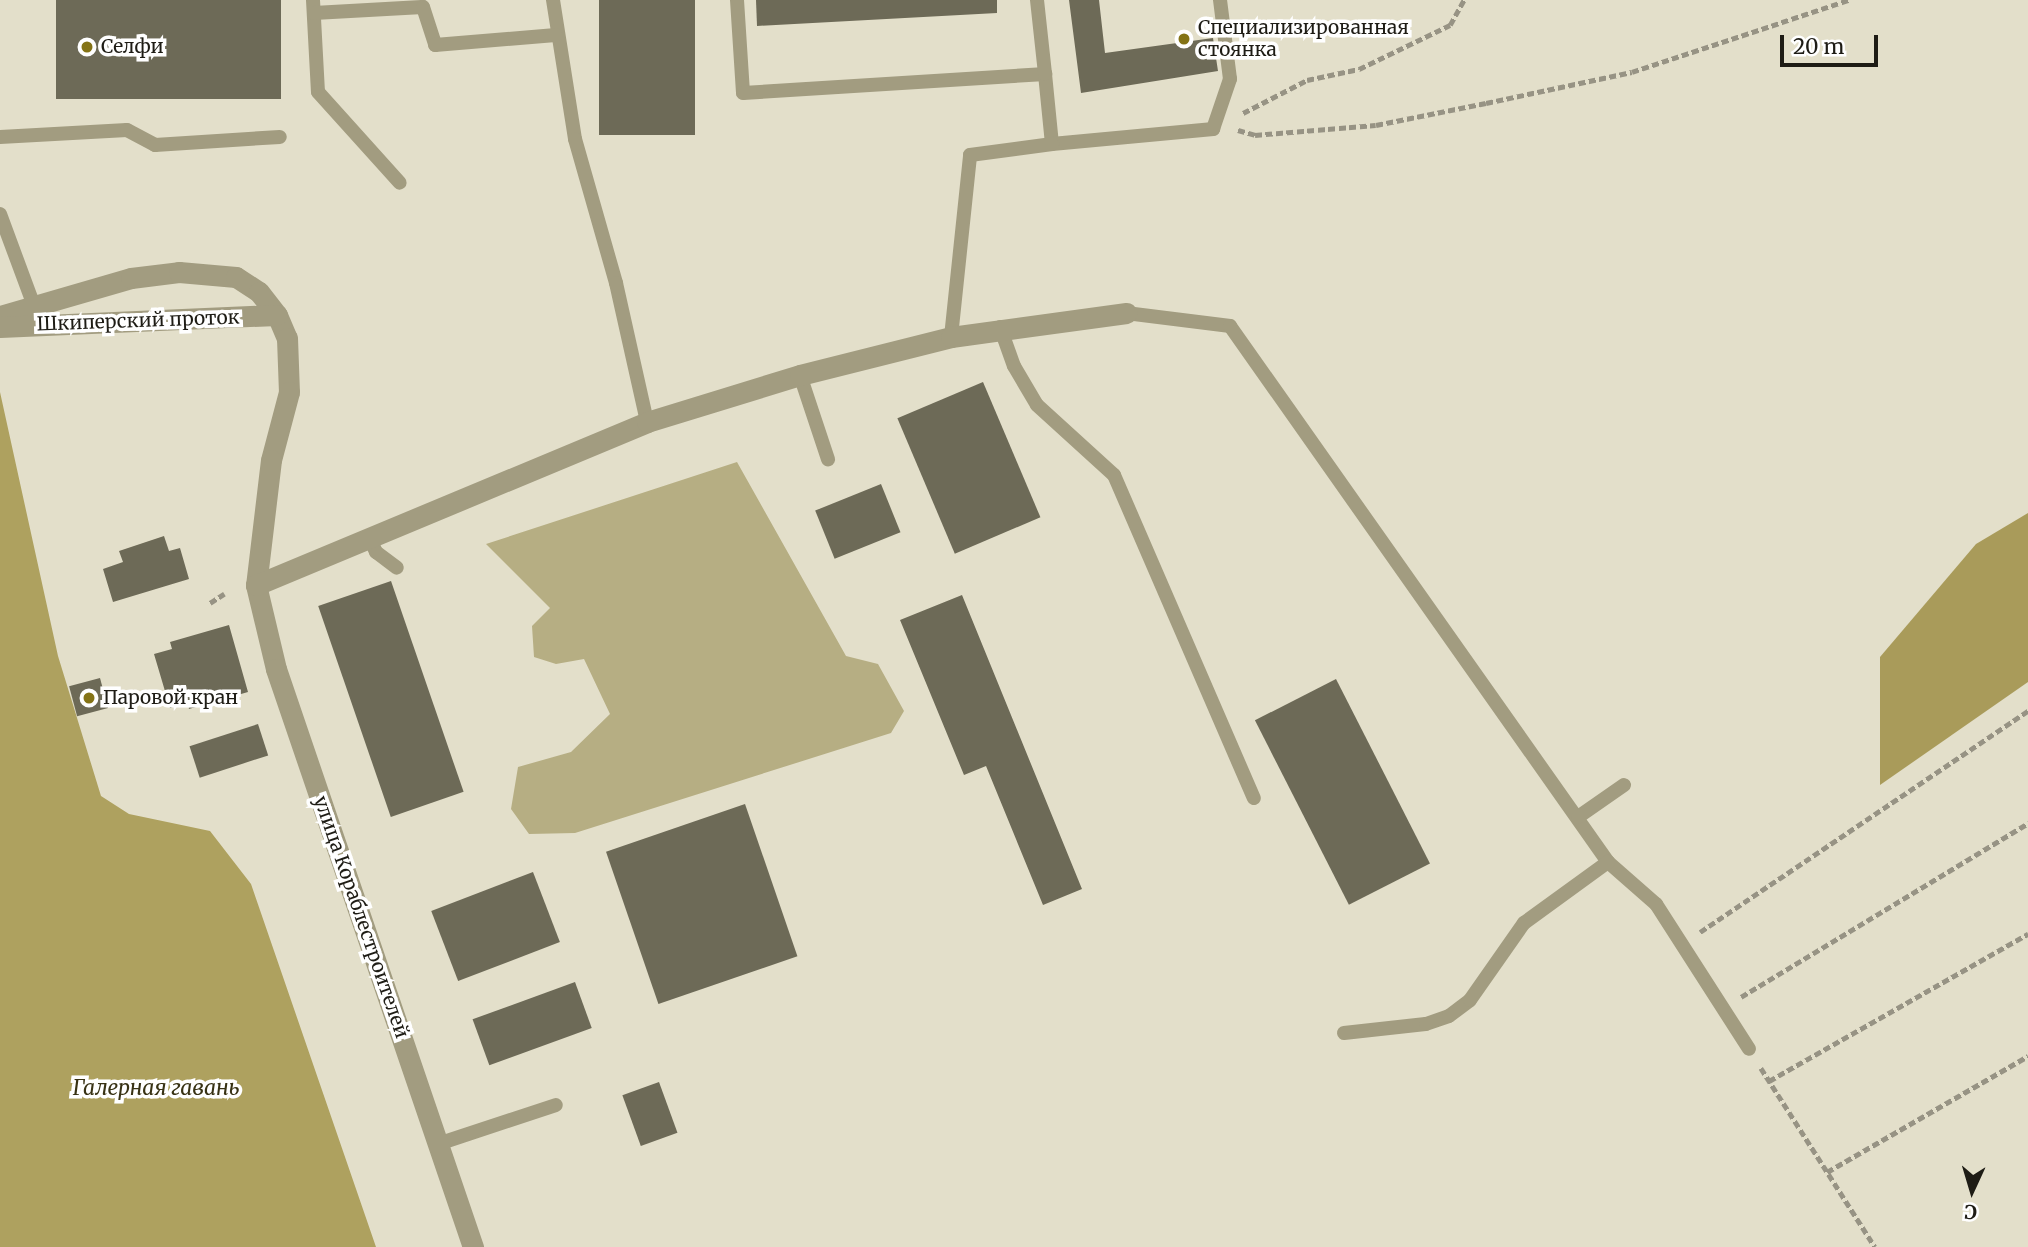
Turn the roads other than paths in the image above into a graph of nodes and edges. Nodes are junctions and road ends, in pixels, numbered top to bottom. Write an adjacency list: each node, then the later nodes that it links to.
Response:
1 (553, 0): 6 (lane)
2 (737, 0): 7 (lane)
3 (1037, 0): 7 (lane)
4 (1220, 0): 11 (lane)
5 (313, 6): 6 (lane); 12 (lane)
6 (555, 35): 22 (lane)
7 (1045, 74): 11 (lane)
8 (0, 126): 9 (lane)
9 (0, 137): 10 (lane)
10 (280, 137)
11 (1052, 144): 20 (lane)
12 (400, 183)
13 (0, 214): 14 (lane)
14 (34, 306): 16 (street, Шкиперский проток); 17 (street, Шкиперский проток)
15 (1126, 313): 19 (street); 29 (lane)
16 (277, 315): 18 (street, Шкиперский проток); 26 (street)
17 (0, 316)
18 (0, 327)
19 (1000, 327): 20 (street); 28 (lane)
20 (951, 337): 21 (street)
21 (800, 375): 22 (street); 23 (lane)
22 (647, 422): 24 (street)
23 (828, 459)
24 (369, 537): 25 (lane); 26 (street)
25 (397, 568)
26 (256, 585): 34 (street, улица Кораблестроителей)
27 (1625, 785): 29 (lane)
28 (1254, 798)
29 (1578, 817): 30 (lane)
30 (1608, 862): 31 (lane); 32 (lane)
31 (1344, 1033)
32 (1749, 1049)
33 (556, 1105): 34 (lane)
34 (438, 1144): 35 (street, улица Кораблестроителей)
35 (473, 1247)

